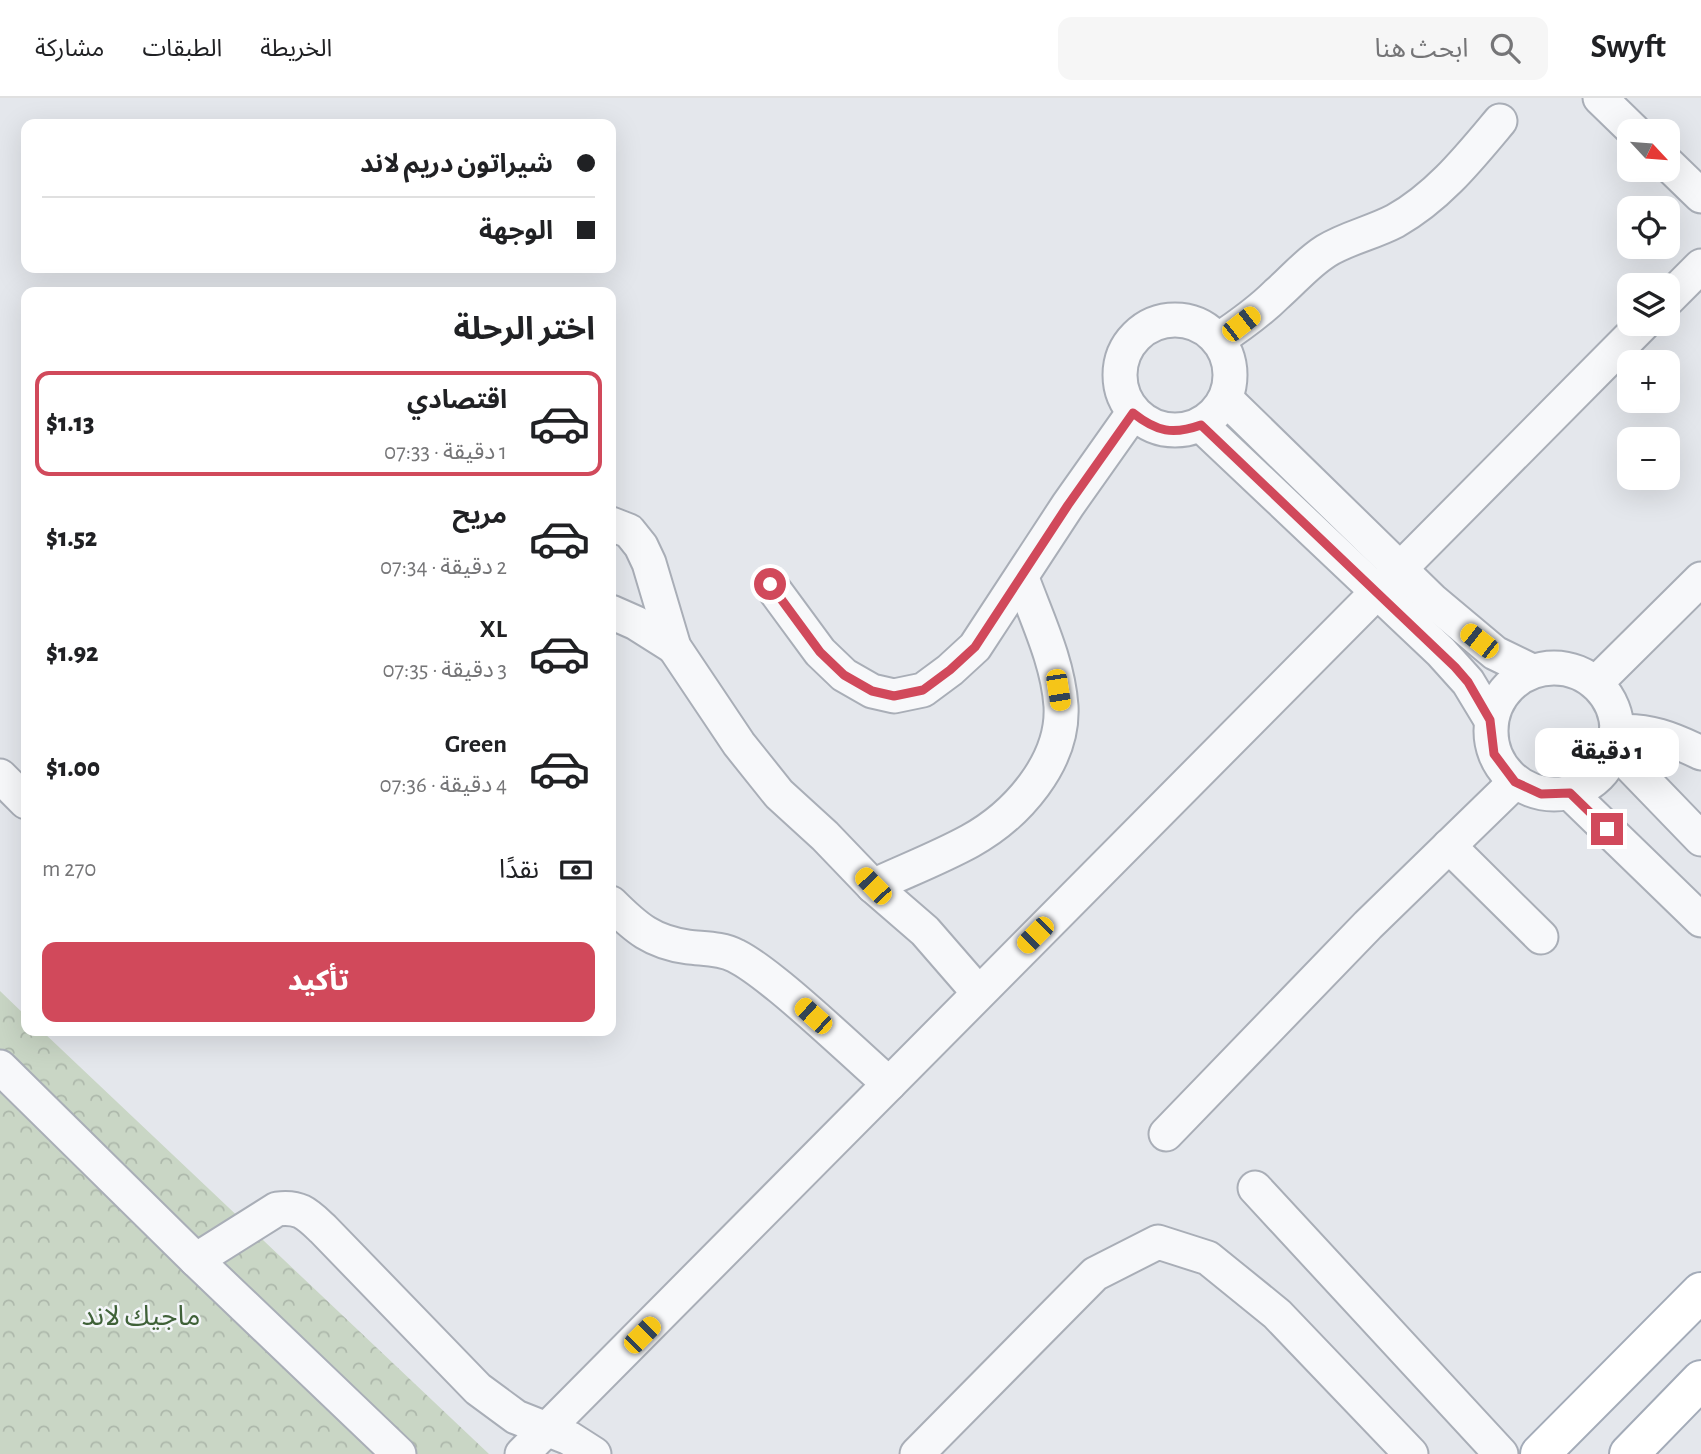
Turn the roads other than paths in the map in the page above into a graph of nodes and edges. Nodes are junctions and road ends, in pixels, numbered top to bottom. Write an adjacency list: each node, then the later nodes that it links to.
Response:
1 (1600, 98): 2 (street)
2 (1622, 119)
3 (1500, 121): 9 (street)
4 (1680, 175): 5 (street)
5 (1701, 196)
6 (1701, 266): 7 (street)
7 (1680, 287)
8 (1631, 336): 14 (street)
9 (1218, 340): 10 (street); 11 (street)
10 (1226, 399): 12 (street); 14 (street)
11 (1133, 413): 12 (street); 15 (street)
12 (1201, 425): 18 (street)
13 (616, 526): 20 (street)
14 (1400, 569): 18 (street); 21 (street)
15 (1022, 578): 17 (street); 32 (street)
16 (1701, 579): 22 (street)
17 (770, 584)
18 (1376, 593): 23 (street); 36 (street)
19 (616, 614): 20 (street)
20 (674, 647): 32 (street)
21 (1532, 671): 22 (street); 23 (street)
22 (1596, 683): 24 (street)
23 (1490, 720): 27 (street)
24 (1615, 740): 25 (street); 28 (street); 30 (street)
25 (1701, 753)
26 (0, 776): 29 (street)
27 (1515, 782): 28 (street); 31 (street)
28 (1570, 793): 34 (street)
29 (21, 797)
30 (1701, 839)
31 (1449, 846): 35 (street); 39 (street)
32 (873, 886): 36 (street)
33 (616, 908): 38 (street)
34 (1701, 920)
35 (1541, 937)
36 (978, 992): 38 (street)
37 (0, 1067): 41 (street)
38 (889, 1084): 44 (street)
39 (1166, 1134)
40 (1255, 1188): 50 (street)
41 (196, 1259): 44 (street); 45 (street)
42 (1701, 1292): 51 (main road)
43 (1701, 1380): 52 (main road)
44 (547, 1431): 46 (street); 47 (street)
45 (399, 1454)
46 (522, 1454)
47 (594, 1454)
48 (918, 1454): 49 (street)
49 (1411, 1454)
50 (1502, 1454)
51 (1540, 1454)
52 (1629, 1454)

